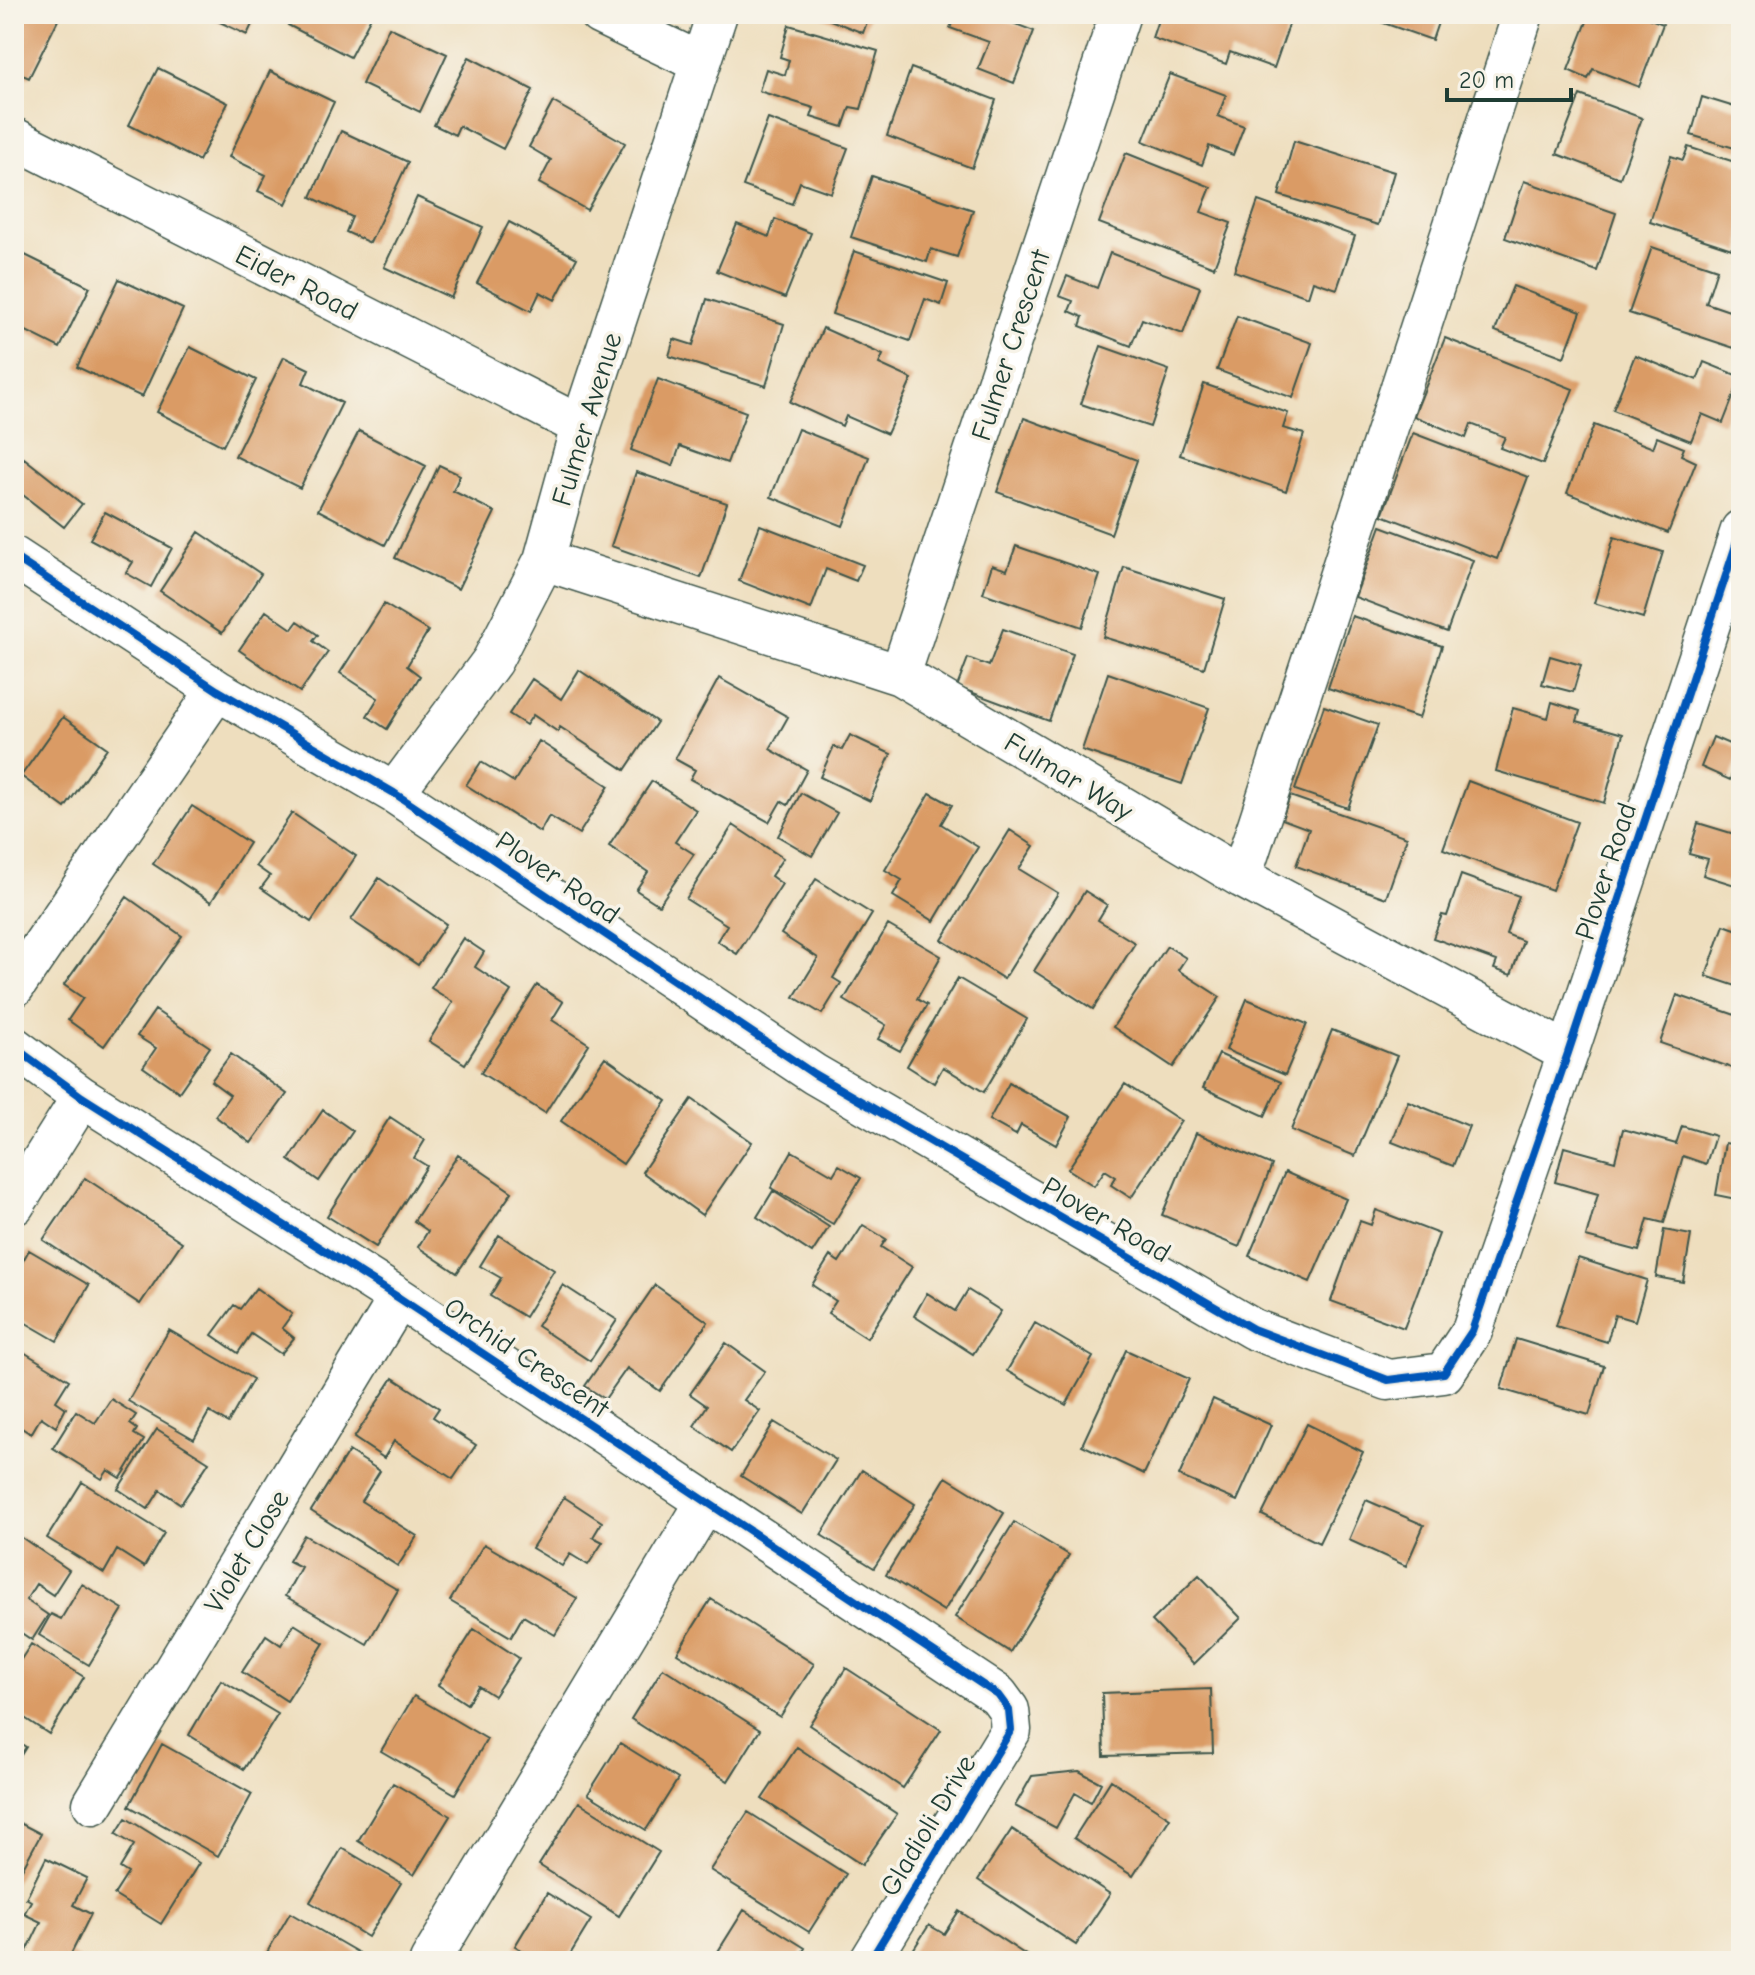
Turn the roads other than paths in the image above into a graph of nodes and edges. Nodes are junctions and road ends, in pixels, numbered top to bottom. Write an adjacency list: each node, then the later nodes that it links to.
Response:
1 (599, 14): 5 (street)
2 (717, 14): 5 (street, Fulmer Avenue)
3 (1120, 14): 11 (street, Fulmer Crescent)
4 (1523, 14): 14 (street)
5 (701, 63): 7 (street, Fulmer Avenue)
6 (14, 138): 7 (street, Eider Road)
7 (581, 426): 10 (street, Fulmer Avenue)
8 (1741, 530): 17 (street, Plover Road)
9 (14, 557): 12 (street, Plover Road)
10 (544, 560): 11 (street, Fulmar Way); 13 (street, Fulmer Avenue)
11 (900, 675): 14 (street, Fulmar Way)
12 (217, 690): 13 (street, Plover Road); 15 (street)
13 (394, 793): 17 (street, Plover Road)
14 (1241, 877): 17 (street, Fulmar Way)
15 (14, 987)
16 (14, 1047): 18 (street, Orchid Crescent)
17 (1568, 1053)
18 (82, 1097): 19 (street); 20 (street, Orchid Crescent)
19 (14, 1205)
20 (399, 1298): 21 (street, Orchid Crescent); 23 (street, Violet Close)
21 (706, 1502): 22 (street, Orchid Crescent); 24 (street)
22 (1009, 1710): 25 (street, Gladioli Drive)
23 (93, 1804)
24 (430, 1961)
25 (870, 1961)

